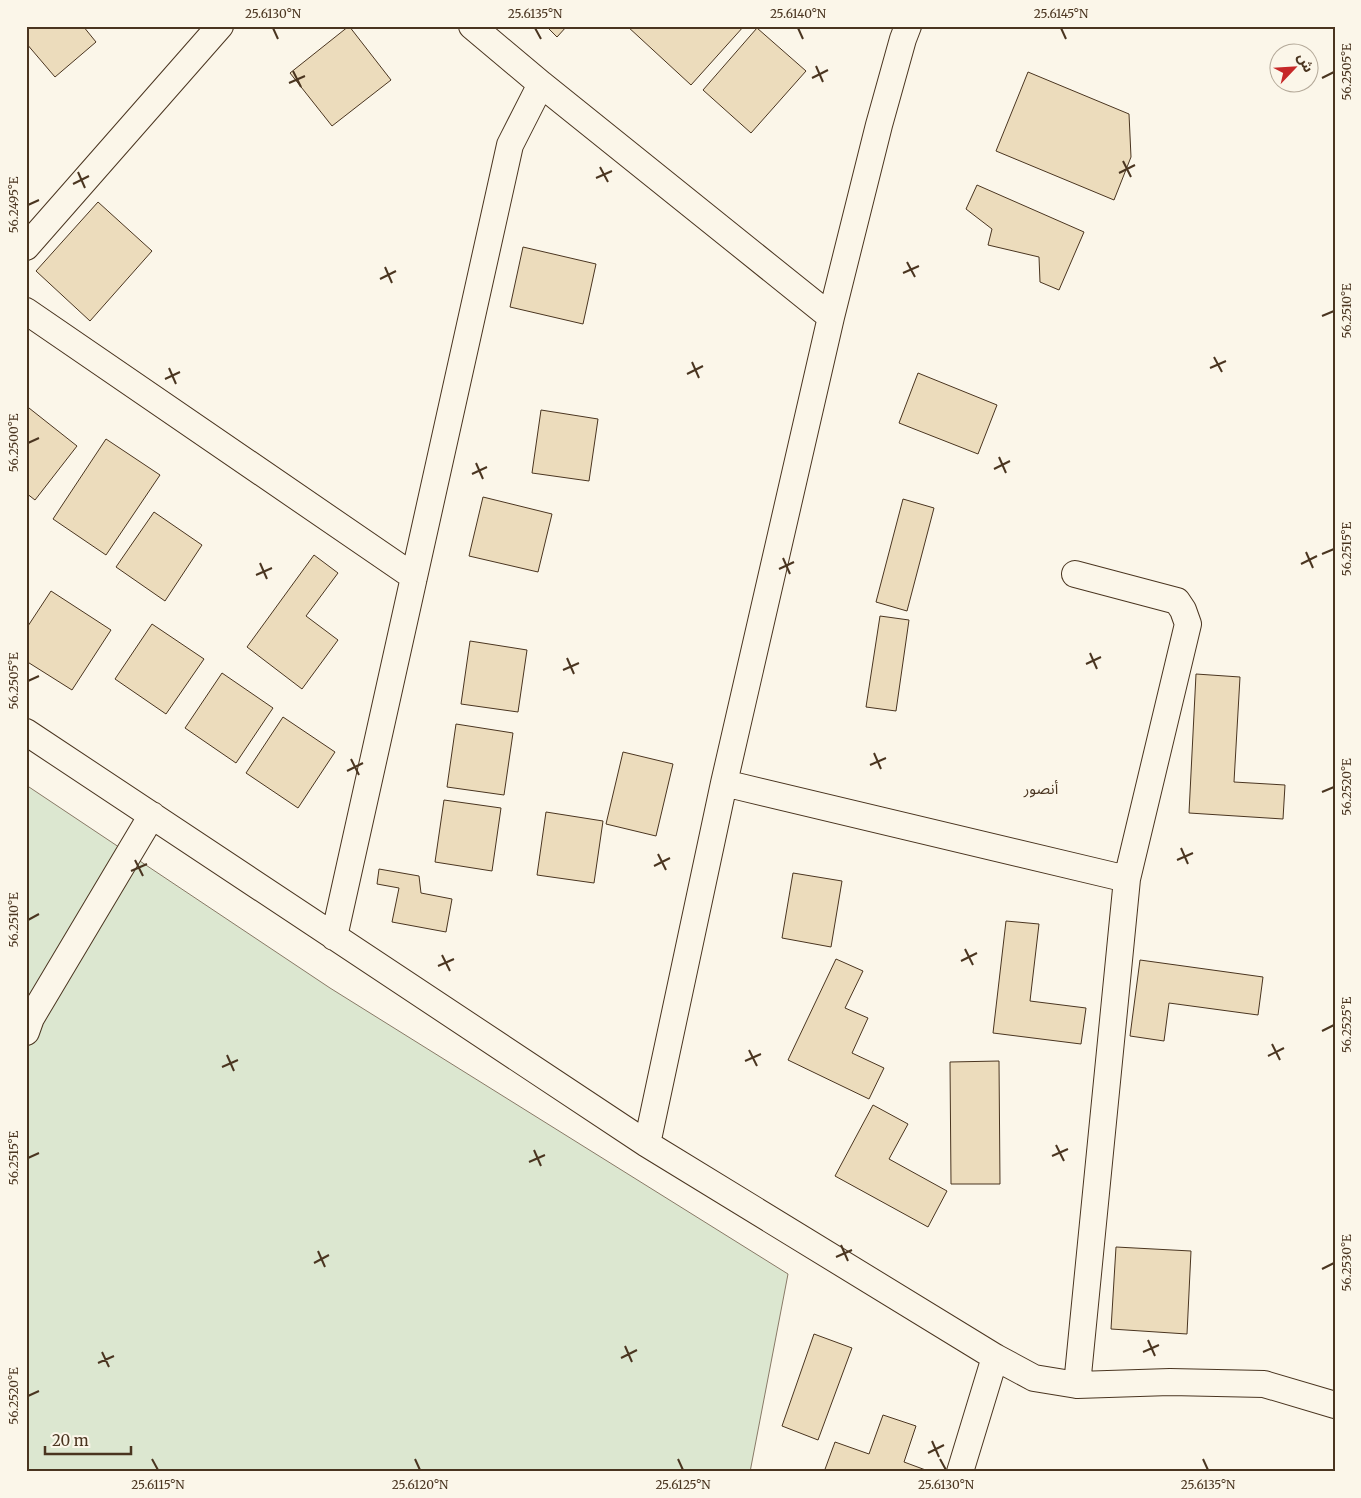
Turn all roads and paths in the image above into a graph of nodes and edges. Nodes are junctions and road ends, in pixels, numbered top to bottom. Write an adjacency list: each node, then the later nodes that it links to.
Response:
1 (220, 26): 5 (street)
2 (472, 26): 4 (street)
3 (908, 26): 7 (street)
4 (541, 84): 7 (street); 9 (street)
5 (26, 247)
6 (26, 311): 9 (street)
7 (831, 317): 11 (street)
8 (1074, 574): 13 (street)
9 (414, 577): 14 (street)
10 (26, 732): 12 (street)
11 (724, 783): 13 (street); 16 (street)
12 (152, 815): 14 (street); 15 (street)
13 (1127, 879): 18 (street)
14 (334, 937): 16 (street)
15 (26, 1032)
16 (647, 1144): 17 (street)
17 (995, 1357): 18 (street); 20 (street)
18 (1077, 1385): 19 (street)
19 (1335, 1405)
20 (960, 1472)

